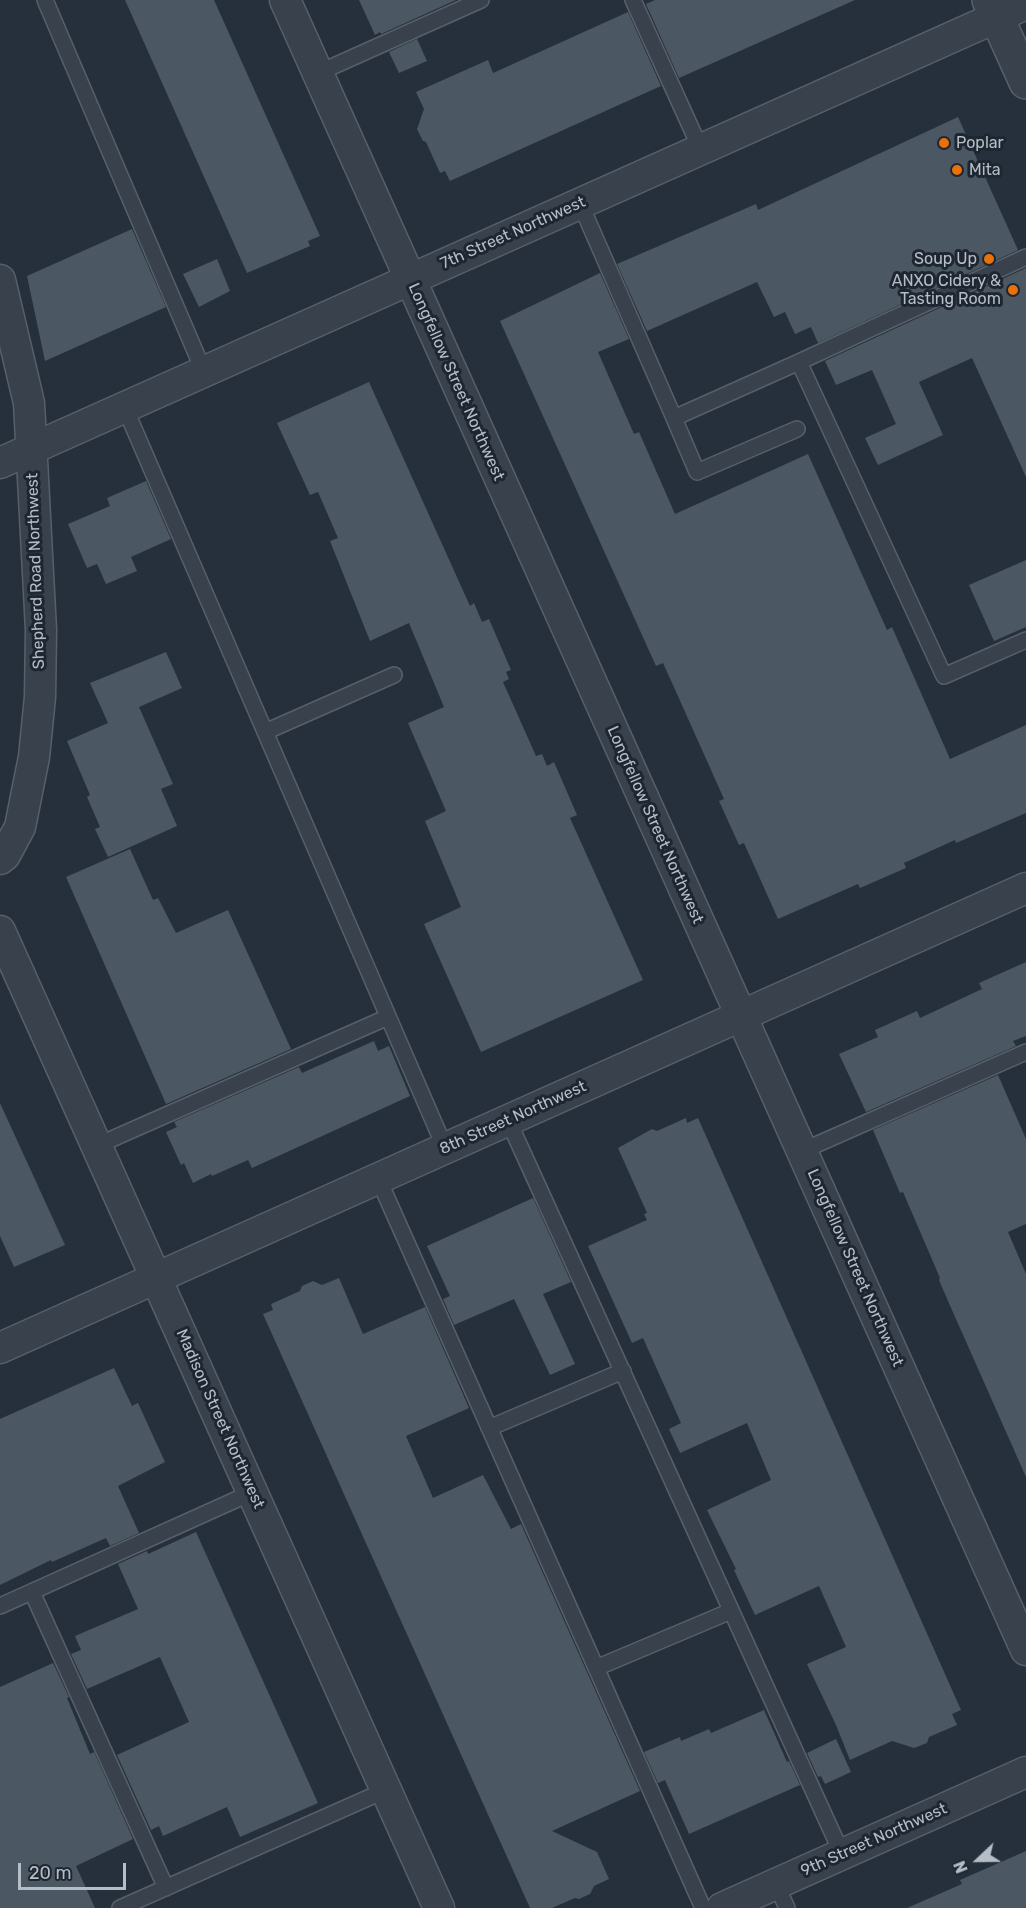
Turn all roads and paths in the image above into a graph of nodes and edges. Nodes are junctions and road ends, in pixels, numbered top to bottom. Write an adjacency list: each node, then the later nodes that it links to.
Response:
1 (45, 0): 15 (lane)
2 (285, 0): 7 (street, Longfellow Street Northwest)
3 (482, 0): 7 (lane)
4 (633, 0): 9 (lane)
5 (1026, 4): 6 (street, 7th Street Northwest)
6 (993, 8): 8 (street); 9 (street, 7th Street Northwest)
7 (318, 73): 12 (street, Longfellow Street Northwest)
8 (1026, 82)
9 (701, 150): 10 (street, 7th Street Northwest)
10 (580, 203): 12 (street, 7th Street Northwest); 17 (lane)
11 (1026, 257): 14 (lane)
12 (411, 279): 15 (street, 7th Street Northwest); 27 (street, Longfellow Street Northwest)
13 (0, 280): 19 (street, Shepherd Road Northwest)
14 (799, 362): 17 (lane); 21 (lane)
15 (204, 372): 16 (street, 7th Street Northwest)
16 (125, 408): 19 (street, 7th Street Northwest); 23 (lane)
17 (674, 418): 18 (lane)
18 (797, 429)
19 (32, 449): 20 (street, 7th Street Northwest); 24 (street, Shepherd Road Northwest)
20 (0, 463)
21 (1026, 640)
22 (394, 675): 23 (lane)
23 (265, 732): 28 (lane)
24 (0, 859)
25 (1026, 888): 27 (street, 8th Street Northwest)
26 (0, 931): 31 (street, Madison Street Northwest)
27 (741, 1015): 30 (street, 8th Street Northwest); 33 (street, Longfellow Street Northwest)
28 (388, 1017): 31 (lane); 32 (lane)
29 (1026, 1052): 33 (lane)
30 (508, 1120): 32 (street, 8th Street Northwest); 37 (lane)
31 (96, 1146): 35 (street, Madison Street Northwest)
32 (445, 1148): 34 (street, 8th Street Northwest)
33 (801, 1151): 43 (street, Longfellow Street Northwest)
34 (378, 1178): 35 (street, 8th Street Northwest); 38 (lane)
35 (156, 1278): 36 (street, 8th Street Northwest); 39 (street, Madison Street Northwest)
36 (0, 1348)
37 (622, 1371): 38 (lane); 42 (lane)
38 (489, 1428): 44 (lane)
39 (253, 1492): 40 (lane); 46 (street, Madison Street Northwest)
40 (32, 1592): 41 (lane); 48 (lane)
41 (0, 1606)
42 (731, 1611): 44 (lane); 47 (lane)
43 (1026, 1650)
44 (596, 1668): 52 (lane)
45 (1026, 1772): 47 (street, 9th Street Northwest)
46 (386, 1790): 48 (lane); 51 (street, Madison Street Northwest)
47 (842, 1854): 49 (street, 9th Street Northwest)
48 (166, 1888): 50 (lane)
49 (781, 1896): 53 (street, 9th Street Northwest)
50 (120, 1908)
51 (439, 1908)
52 (703, 1908)
53 (722, 1908)

